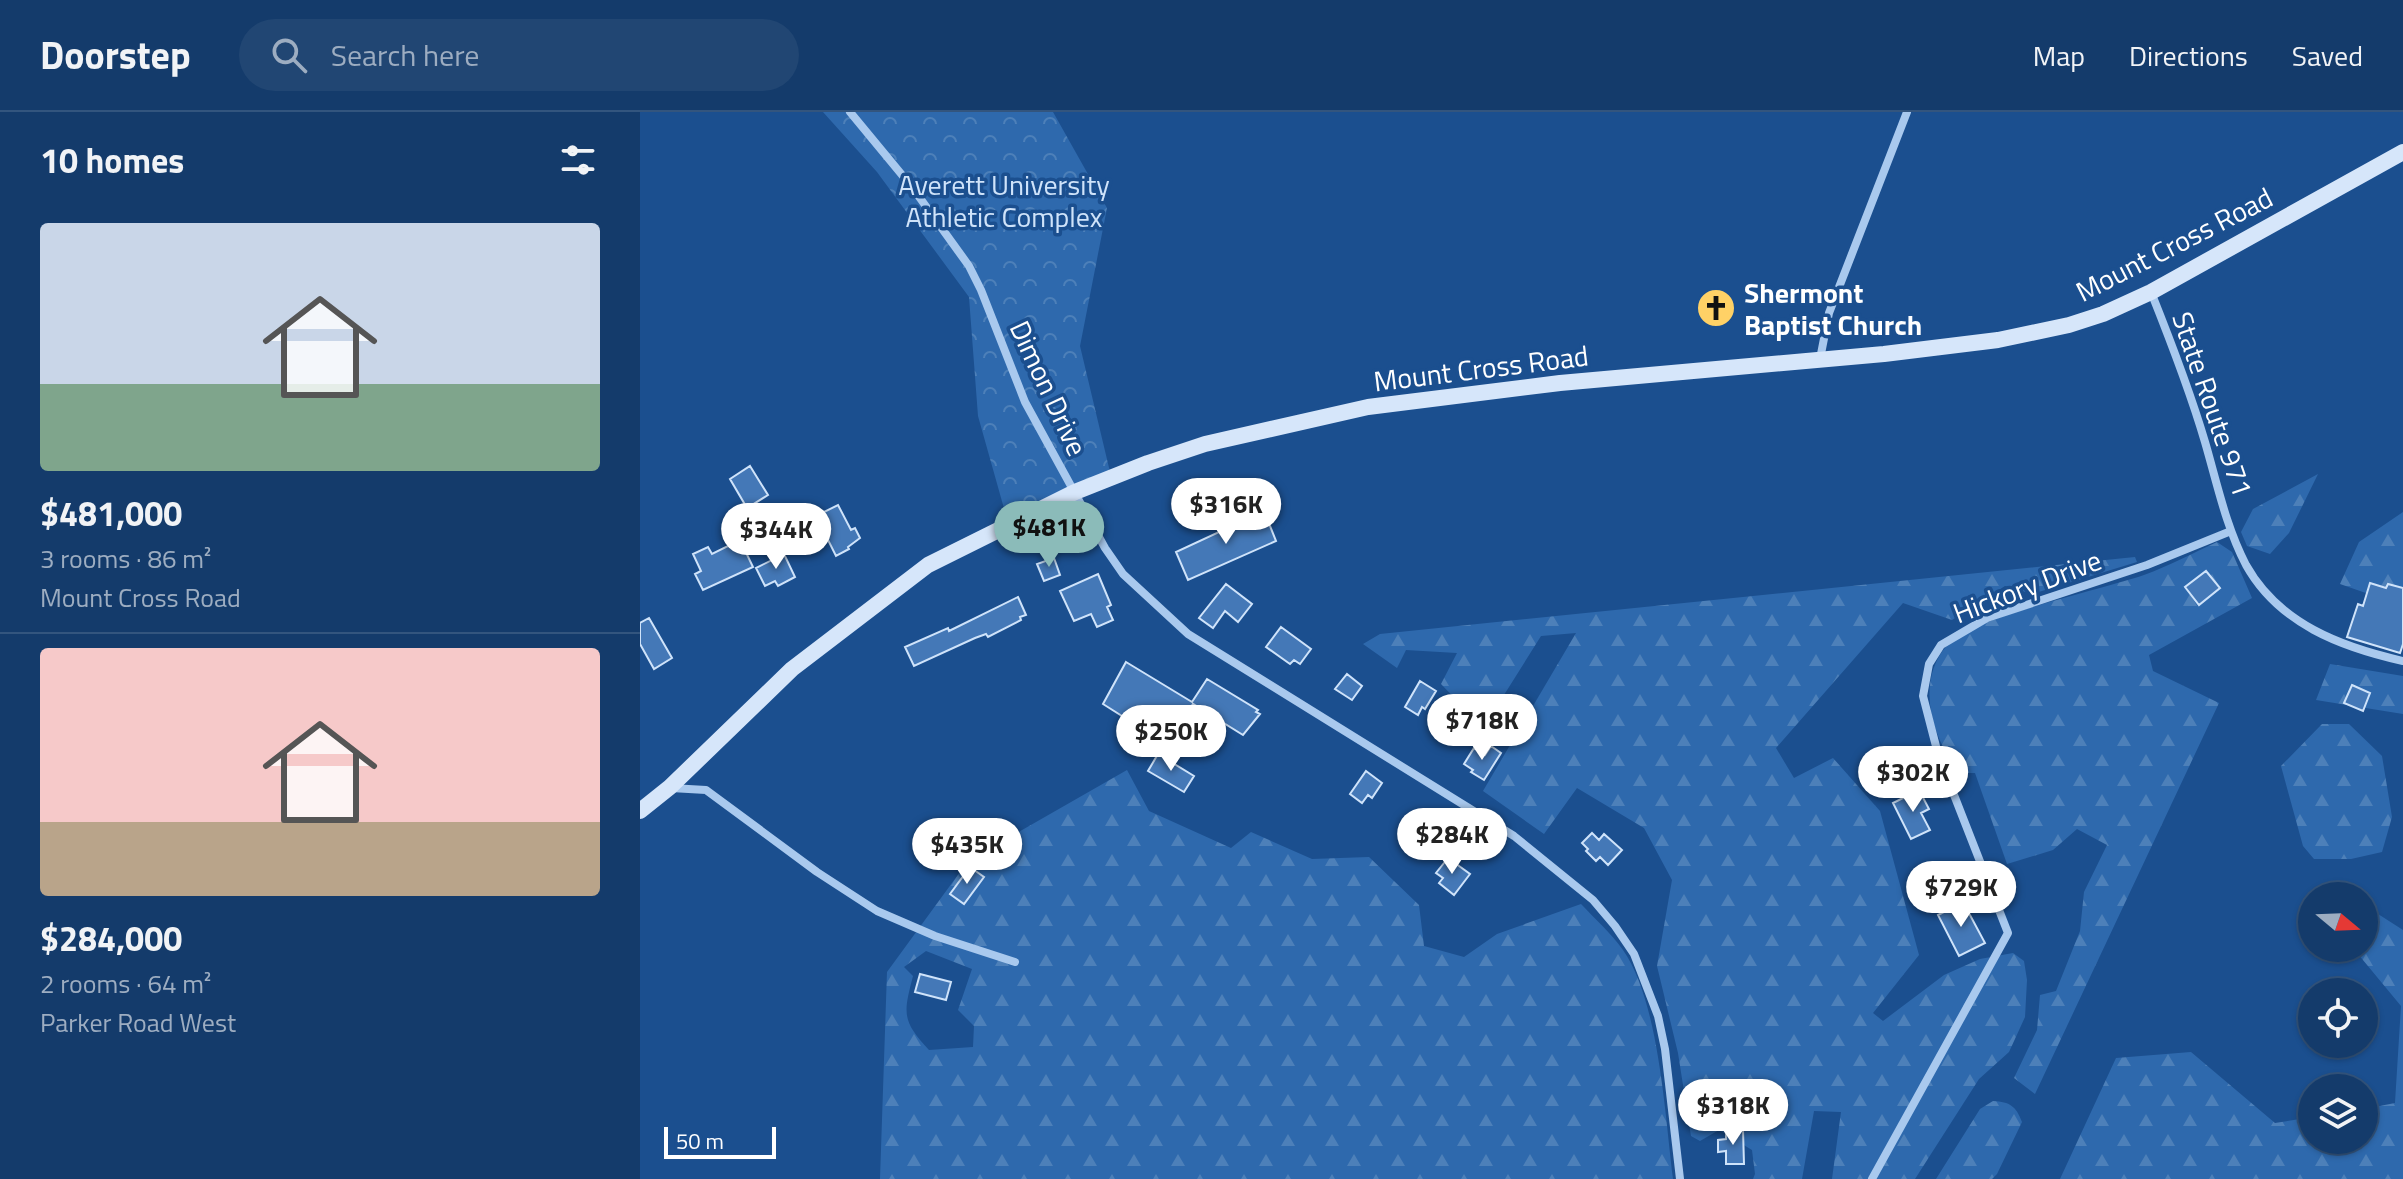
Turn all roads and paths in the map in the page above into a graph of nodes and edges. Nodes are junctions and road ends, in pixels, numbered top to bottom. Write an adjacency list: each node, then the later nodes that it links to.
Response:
1 (850, 112): 6 (street, Dimon Drive)
2 (1907, 112): 5 (street)
3 (2403, 152): 4 (main road, Mount Cross Road)
4 (2151, 292): 5 (main road, Mount Cross Road); 7 (street, State Route 971)
5 (1820, 360): 6 (main road, Mount Cross Road)
6 (1075, 492): 9 (main road, Mount Cross Road); 12 (street, Dimon Drive)
7 (2231, 531): 8 (street, State Route 971); 13 (street, Hickory Drive)
8 (2403, 661)
9 (670, 787): 10 (main road, Mount Cross Road); 11 (street)
10 (640, 811)
11 (1015, 962)
12 (1680, 1179)
13 (1872, 1179)

